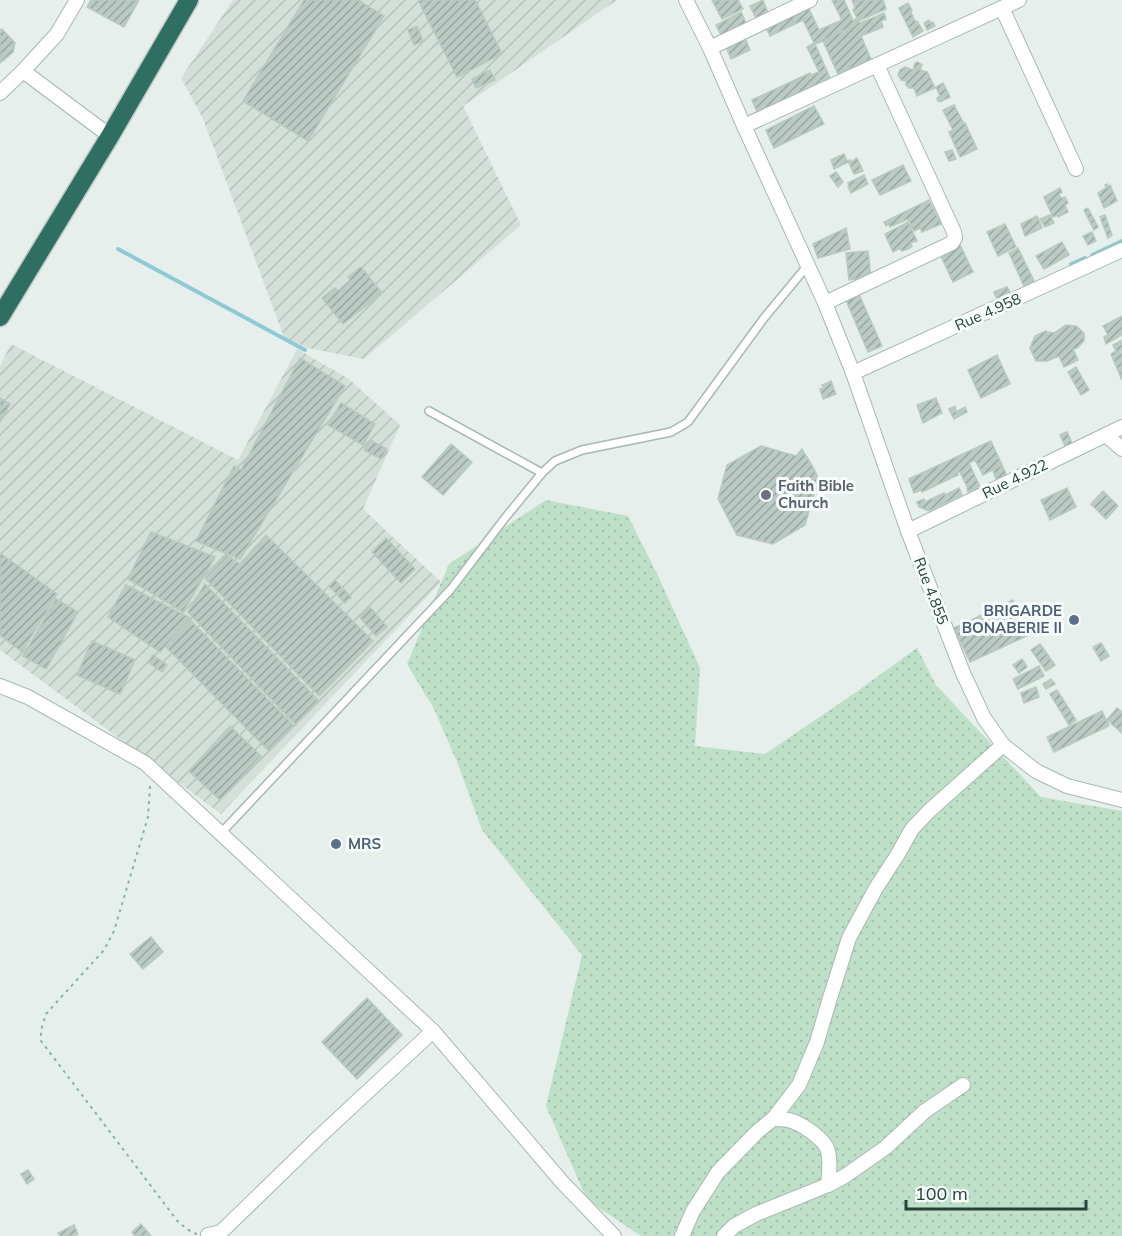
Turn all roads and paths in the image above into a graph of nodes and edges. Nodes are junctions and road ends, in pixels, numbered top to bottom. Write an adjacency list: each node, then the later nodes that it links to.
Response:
1 (77, 0): 9 (street)
2 (189, 0): 12 (highway)
3 (686, 0): 7 (street, Rue 4.855)
4 (810, 0): 7 (street)
5 (1019, 0): 6 (street)
6 (1002, 8): 8 (street); 13 (street)
7 (710, 48): 11 (street, Rue 4.855)
8 (877, 65): 11 (street); 16 (street)
9 (23, 71): 10 (street); 12 (street)
10 (0, 93)
11 (744, 126): 15 (street, Rue 4.855)
12 (110, 136): 17 (highway)
13 (1076, 169)
14 (1122, 250): 18 (street, Rue 4.958)
15 (808, 266): 16 (street, Rue 4.855); 23 (lane)
16 (825, 303): 18 (street, Rue 4.855)
17 (0, 317)
18 (854, 373): 24 (street, Rue 4.855)
19 (429, 411): 23 (lane)
20 (1122, 427): 21 (street, Rue 4.922)
21 (1106, 435): 22 (street); 24 (street, Rue 4.922)
22 (1122, 449)
23 (542, 473): 29 (lane)
24 (908, 531): 26 (street, Rue 4.855)
25 (0, 686): 29 (street)
26 (1003, 745): 28 (street, Rue 4.855); 32 (street)
27 (150, 786): 34 (path)
28 (1122, 800)
29 (221, 833): 30 (street)
30 (433, 1032): 34 (street); 35 (street)
31 (963, 1085): 33 (street)
32 (773, 1119): 33 (street); 36 (street)
33 (828, 1185): 37 (street)
34 (209, 1236)
35 (614, 1236)
36 (682, 1236)
37 (724, 1236)

